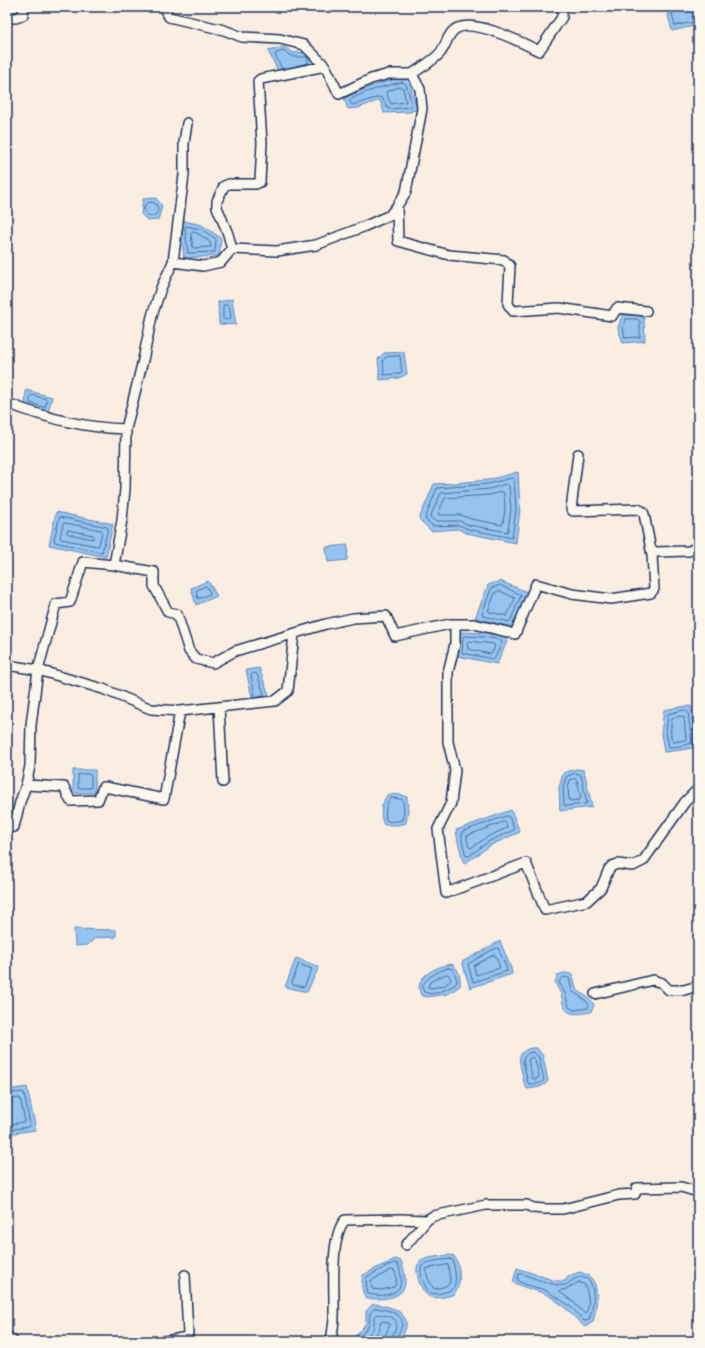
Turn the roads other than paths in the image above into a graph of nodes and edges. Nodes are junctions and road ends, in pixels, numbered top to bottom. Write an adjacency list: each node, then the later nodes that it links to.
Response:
1 (24, 7): 4 (street)
2 (165, 7): 5 (street)
3 (565, 7): 6 (street)
4 (7, 18)
5 (325, 66): 6 (street); 9 (street)
6 (412, 74): 8 (street)
7 (187, 123): 10 (street)
8 (397, 206): 9 (street); 11 (street)
9 (232, 249): 10 (street)
10 (173, 262): 13 (street)
11 (646, 311)
12 (7, 403): 13 (street)
13 (126, 429): 17 (street)
14 (578, 454): 16 (street)
15 (698, 547): 16 (street)
16 (652, 555): 18 (street)
17 (114, 565): 19 (street); 21 (street)
18 (455, 624): 19 (street); 26 (street)
19 (294, 634): 22 (street)
20 (7, 665): 21 (street)
21 (38, 670): 23 (street); 25 (street)
22 (219, 707): 23 (street); 24 (street)
23 (180, 710): 25 (street)
24 (223, 782)
25 (26, 785): 27 (street)
26 (698, 789)
27 (7, 829)
28 (698, 986): 29 (street)
29 (595, 994)
30 (698, 1192): 31 (street)
31 (427, 1220): 32 (street); 37 (street)
32 (406, 1245)
33 (185, 1275): 36 (street)
34 (7, 1336): 35 (street)
35 (12, 1341)
36 (165, 1341)
37 (331, 1341)

